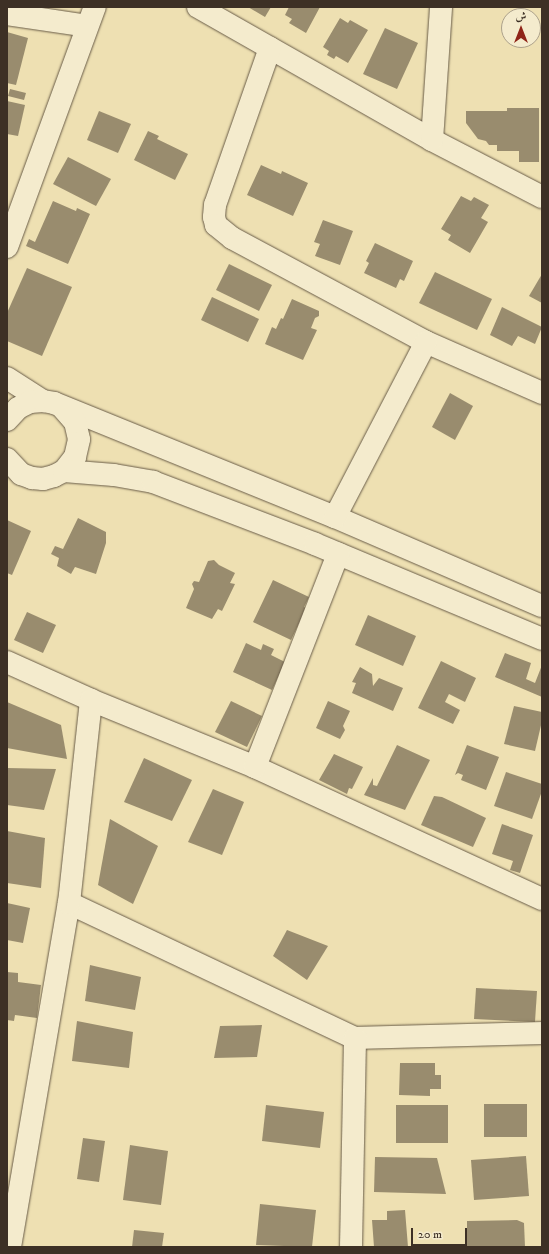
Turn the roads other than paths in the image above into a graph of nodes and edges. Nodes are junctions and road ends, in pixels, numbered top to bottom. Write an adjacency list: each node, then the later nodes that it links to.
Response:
1 (198, 7): 5 (street)
2 (440, 7): 6 (street)
3 (7, 14): 4 (street)
4 (91, 16): 8 (street)
5 (270, 48): 6 (street); 9 (street)
6 (432, 140): 7 (street)
7 (542, 198)
8 (9, 235)
9 (426, 342): 11 (street); 16 (street)
10 (7, 378): 12 (street)
11 (542, 393)
12 (53, 405): 13 (street); 15 (street); 16 (street)
13 (7, 419)
14 (12, 470): 15 (street)
15 (64, 471): 17 (street)
16 (335, 518): 18 (street)
17 (338, 554): 19 (street); 22 (street)
18 (542, 606)
19 (542, 639)
20 (7, 662): 21 (street)
21 (91, 700): 22 (street); 24 (street)
22 (255, 767): 23 (street)
23 (542, 899)
24 (69, 903): 26 (street); 27 (street)
25 (542, 1033): 26 (street)
26 (355, 1038): 28 (street)
27 (10, 1247)
28 (351, 1247)

